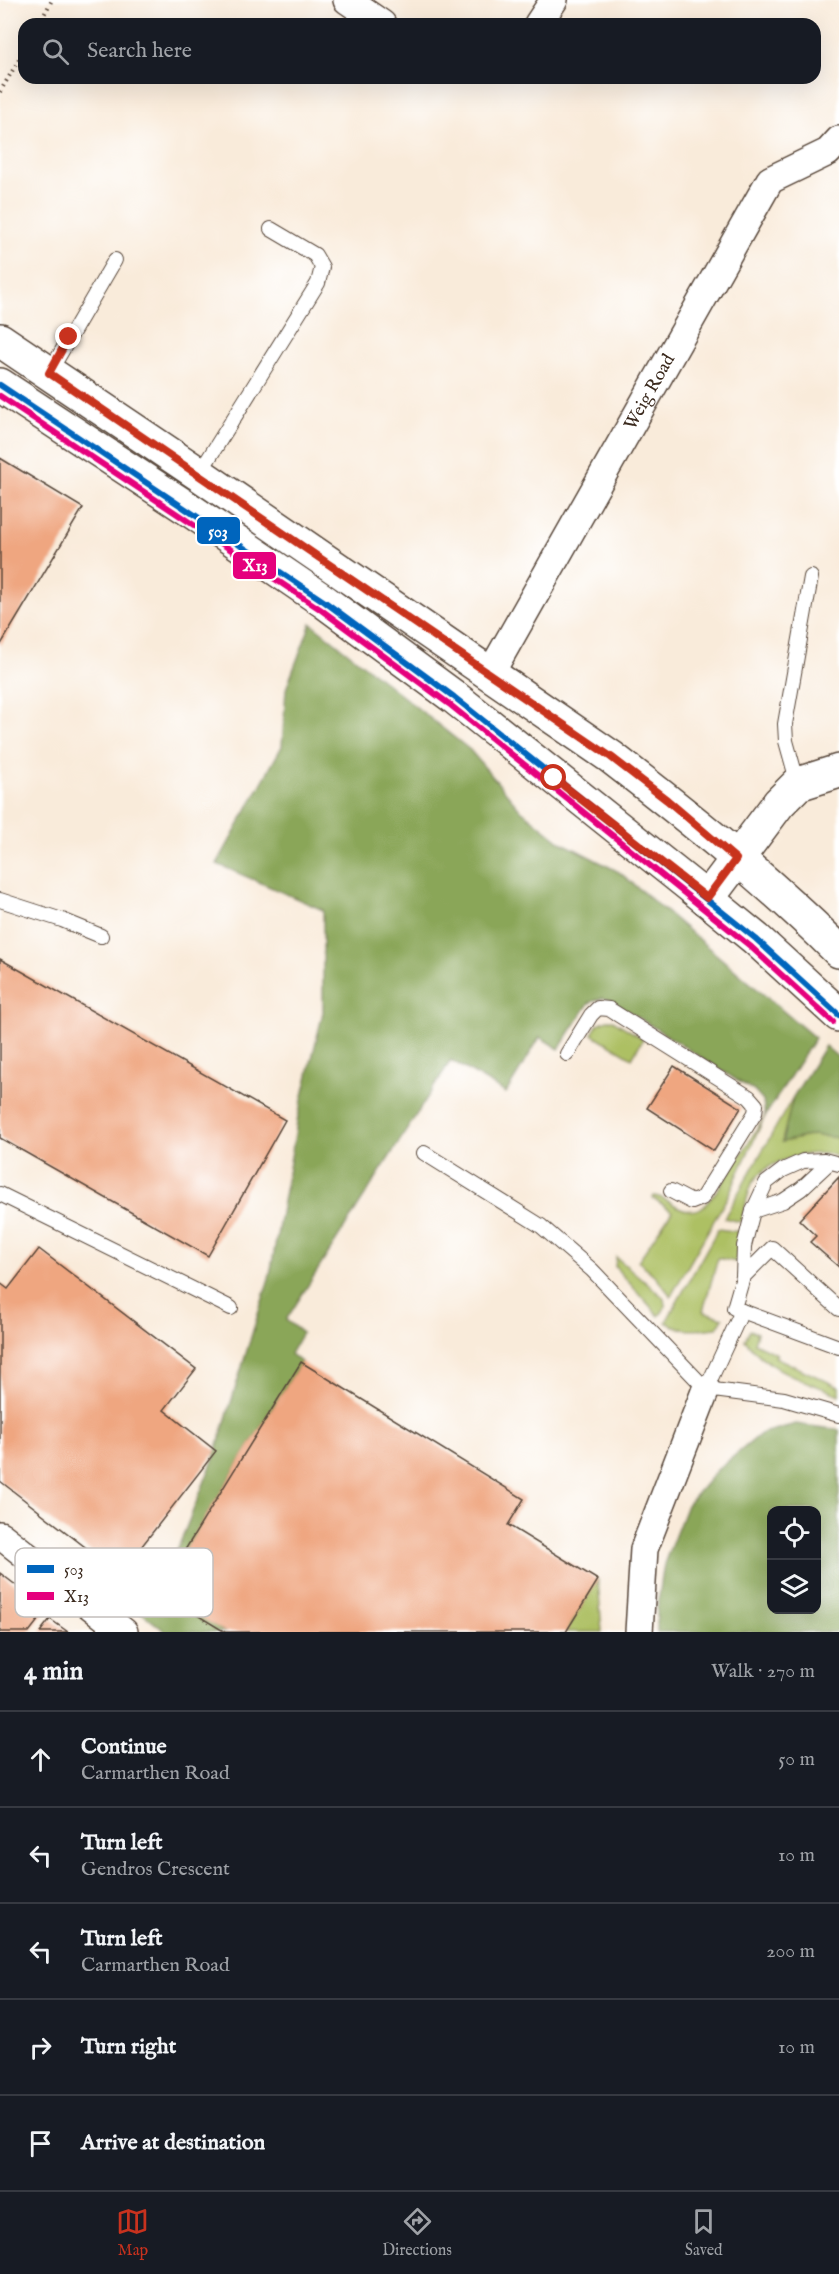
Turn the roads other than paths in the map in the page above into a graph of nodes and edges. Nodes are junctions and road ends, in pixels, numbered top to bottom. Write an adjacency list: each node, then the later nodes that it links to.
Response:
1 (346, 0): 3 (street)
2 (554, 0): 4 (street)
3 (373, 18)
4 (542, 18)
5 (835, 150): 13 (street, Weig Road)
6 (271, 230): 11 (lane)
7 (115, 260): 9 (lane)
8 (0, 340): 9 (main road)
9 (49, 373): 11 (main road)
10 (0, 385): 17 (main road)
11 (199, 474): 13 (main road)
12 (811, 577): 15 (lane)
13 (490, 674): 16 (main road)
14 (839, 771): 15 (main road)
15 (798, 784): 16 (main road)
16 (736, 859): 17 (main road); 20 (main road)
17 (707, 898): 21 (main road)
18 (0, 900): 19 (lane)
19 (100, 936)
20 (839, 951)
21 (839, 1015)
22 (570, 1049): 25 (lane)
23 (424, 1153): 33 (lane)
24 (834, 1163): 27 (lane); 27 (lane)
25 (671, 1191)
26 (0, 1194): 29 (lane)
27 (753, 1210): 28 (lane)
28 (743, 1277): 30 (lane); 31 (lane)
29 (231, 1308)
30 (839, 1309)
31 (742, 1311): 32 (lane); 33 (lane)
32 (839, 1347)
33 (706, 1389): 34 (lane); 39 (street)
34 (839, 1415)
35 (0, 1535): 36 (street)
36 (17, 1548)
37 (105, 1617): 38 (street)
38 (124, 1632)
39 (639, 1632)

